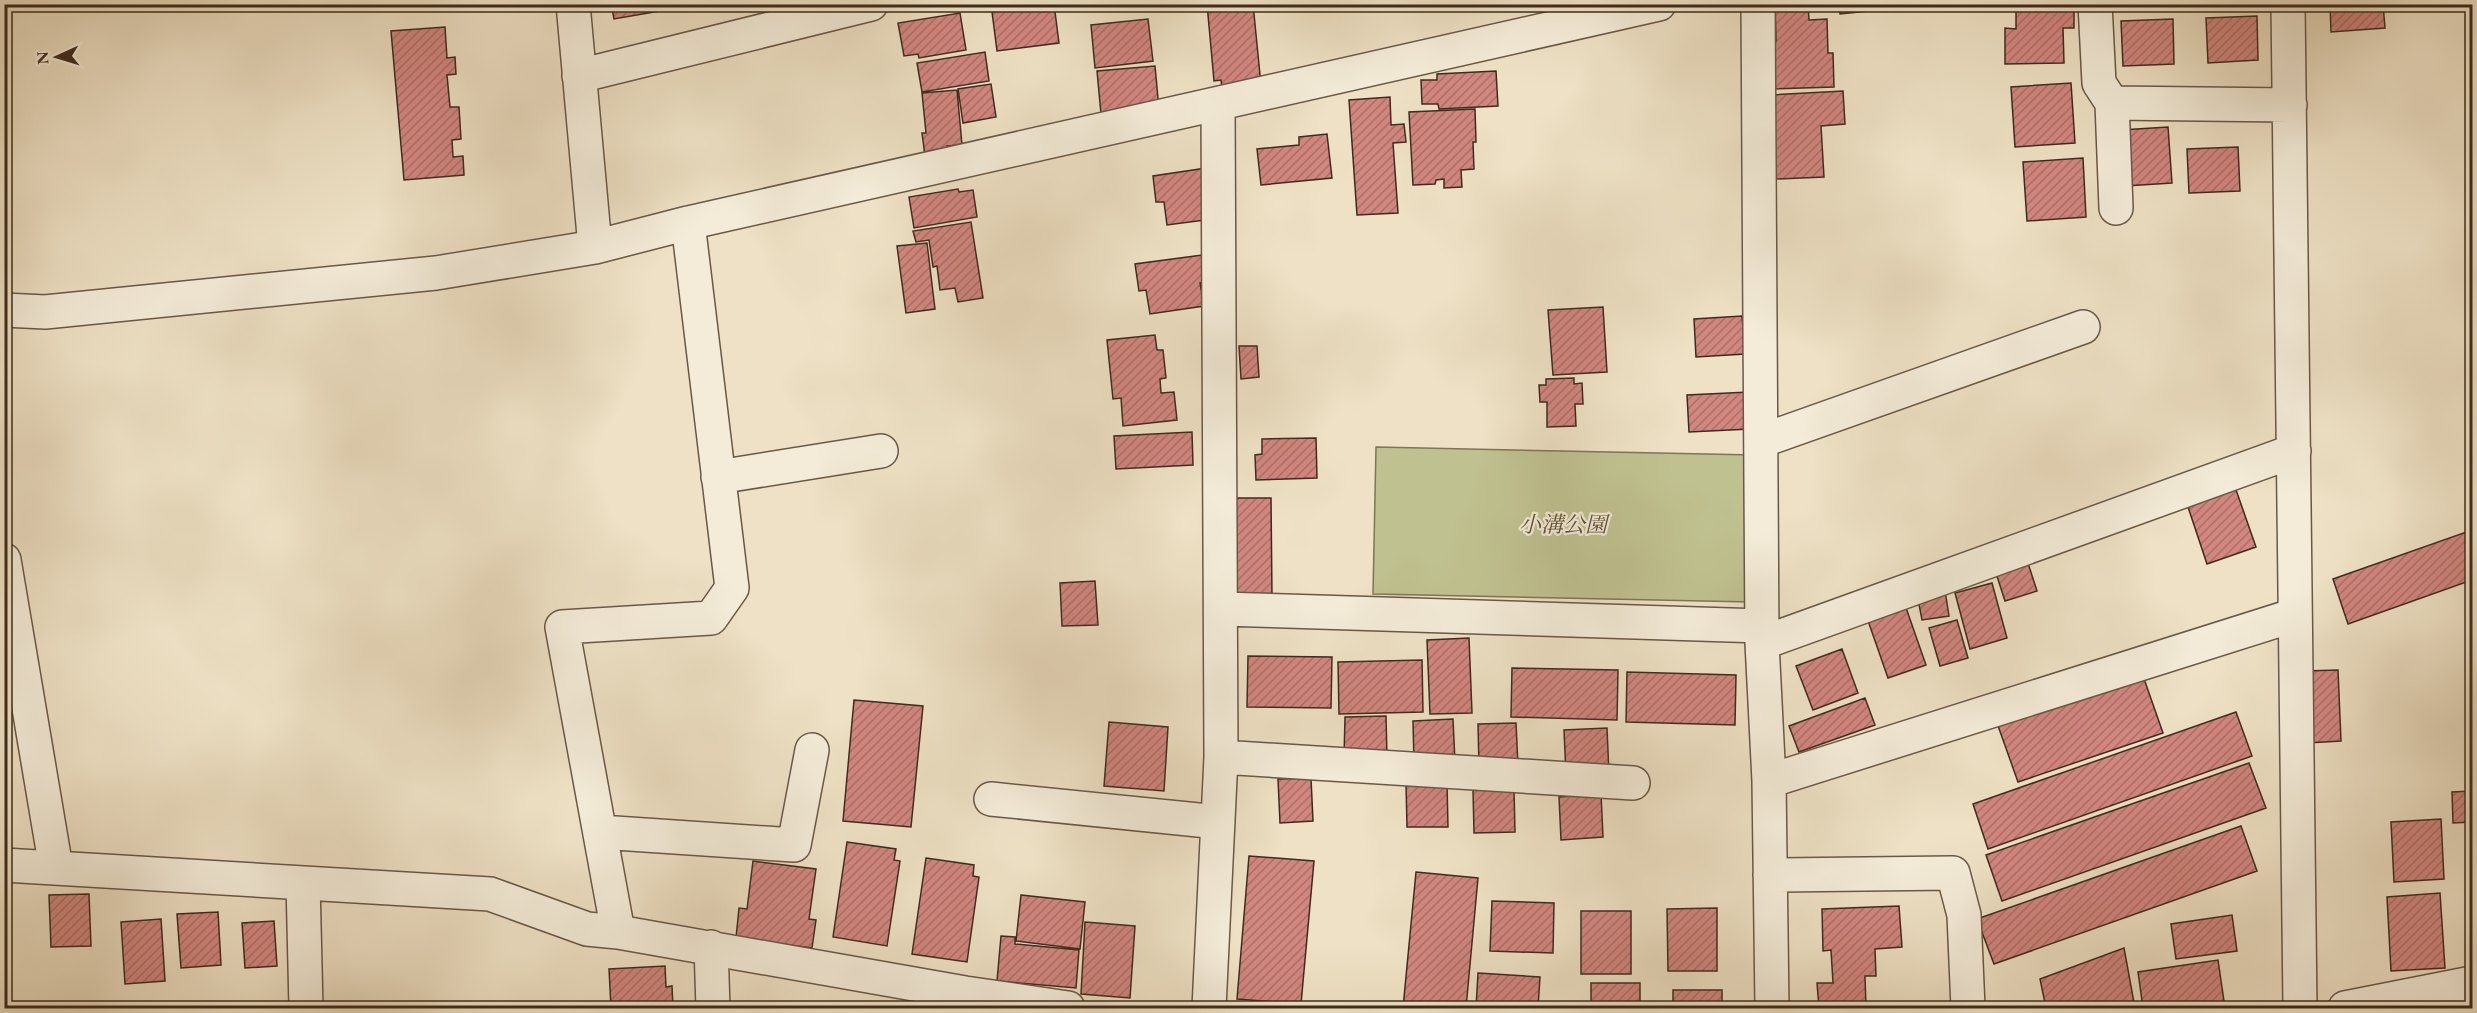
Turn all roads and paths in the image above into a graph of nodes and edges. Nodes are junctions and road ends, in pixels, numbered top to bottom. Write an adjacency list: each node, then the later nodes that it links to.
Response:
1 (573, 4): 7 (street)
2 (871, 4): 7 (street)
3 (1659, 4): 9 (street)
4 (1758, 4): 16 (street)
5 (2096, 4): 8 (street)
6 (2288, 4): 10 (street)
7 (579, 76): 13 (street)
8 (2112, 103): 10 (street); 11 (street)
9 (1218, 105): 12 (street); 21 (street)
10 (2290, 105): 18 (street)
11 (2116, 208)
12 (688, 223): 13 (street); 19 (street)
13 (595, 247): 14 (street)
14 (4, 310)
15 (2083, 327): 16 (street)
16 (1761, 441): 23 (street)
17 (881, 451): 19 (street)
18 (2294, 451): 22 (street); 23 (street)
19 (718, 477): 30 (street)
20 (4, 560): 32 (street)
21 (1221, 609): 23 (street); 25 (street)
22 (2295, 615): 26 (street); 45 (street)
23 (1762, 634): 26 (street)
24 (812, 750): 30 (street)
25 (1221, 757): 27 (street); 29 (street)
26 (1768, 781): 33 (street)
27 (1633, 783)
28 (991, 799): 29 (street)
29 (1218, 822): 42 (street)
30 (600, 832): 35 (street)
31 (4, 865): 32 (street)
32 (56, 868): 34 (street)
33 (1770, 875): 43 (street); 44 (street)
34 (303, 884): 35 (street); 39 (street)
35 (618, 932): 36 (street)
36 (711, 947): 38 (street); 40 (street)
37 (2472, 982): 46 (street)
38 (965, 1001): 41 (street)
39 (306, 1008)
40 (712, 1008)
41 (1068, 1008)
42 (1209, 1008)
43 (1772, 1008)
44 (1968, 1008)
45 (2300, 1008)
46 (2345, 1008)

